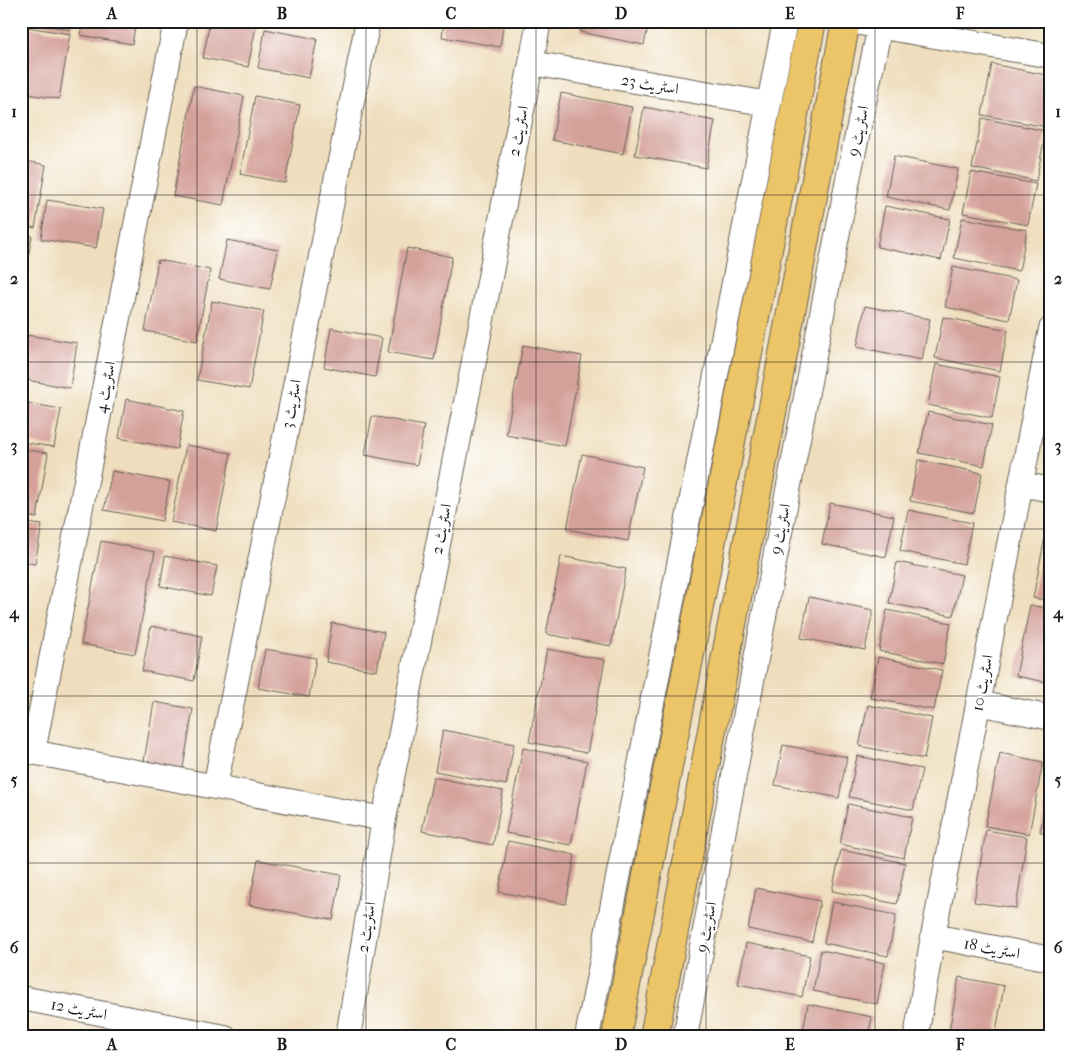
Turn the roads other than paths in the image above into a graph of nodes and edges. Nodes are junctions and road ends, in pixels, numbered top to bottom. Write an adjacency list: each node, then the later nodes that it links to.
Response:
1 (176, 21): 16 (street, اسٹریٹ 4)
2 (368, 21): 17 (street, اسٹریٹ 3)
3 (539, 21): 9 (street, اسٹریٹ 2)
4 (785, 21): 10 (street)
5 (812, 21): 25 (main road)
6 (847, 21): 7 (street); 26 (main road)
7 (881, 24): 8 (street); 27 (street, اسٹریٹ 9)
8 (1051, 56)
9 (531, 64): 10 (street, اسٹریٹ 23); 18 (street, اسٹریٹ 2)
10 (769, 104): 24 (street)
11 (1051, 329): 12 (street, اسٹریٹ 10)
12 (1020, 484): 13 (street); 14 (street, اسٹریٹ 10)
13 (1051, 490)
14 (978, 703): 15 (street); 19 (street, اسٹریٹ 10)
15 (1051, 718)
16 (27, 751): 17 (street)
17 (215, 787): 18 (street)
18 (384, 819): 23 (street, اسٹریٹ 2)
19 (933, 936): 20 (street, اسٹریٹ 18); 28 (street, اسٹریٹ 10)
20 (1051, 959)
21 (21, 998): 22 (street, اسٹریٹ 12)
22 (225, 1037)
23 (348, 1037)
24 (588, 1037)
25 (616, 1037)
26 (654, 1037)
27 (684, 1037)
28 (916, 1037)

